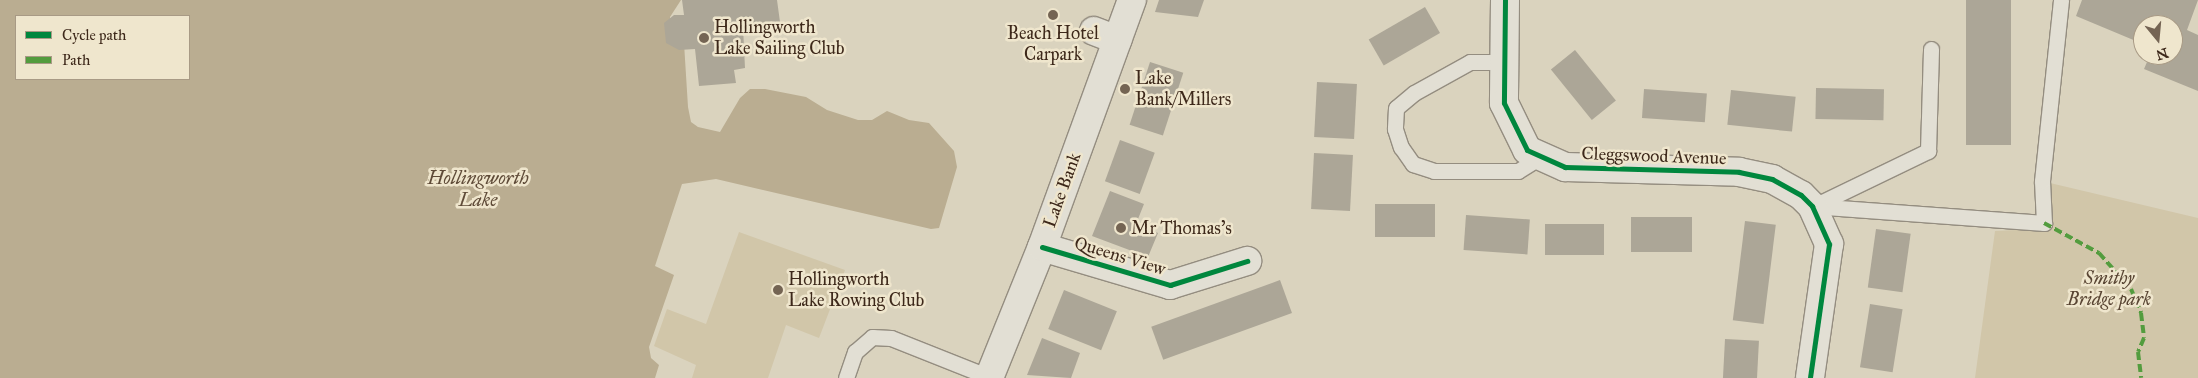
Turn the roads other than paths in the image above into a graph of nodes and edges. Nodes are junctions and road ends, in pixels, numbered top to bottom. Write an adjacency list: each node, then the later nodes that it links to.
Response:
1 (1132, 0): 8 (street, Lake Bank)
2 (1505, 0): 5 (street, Cleggswood Avenue)
3 (2061, 0): 7 (lane)
4 (1931, 49): 7 (lane)
5 (1504, 62): 6 (street, Cleggswood Avenue); 6 (lane)
6 (1540, 157): 7 (street, Cleggswood Avenue)
7 (1812, 206): 12 (street, Cleggswood Avenue)
8 (1042, 247): 9 (street, Queens View); 11 (street, Lake Bank)
9 (1246, 260)
10 (846, 378): 11 (lane)
11 (989, 378)
12 (1810, 378)

